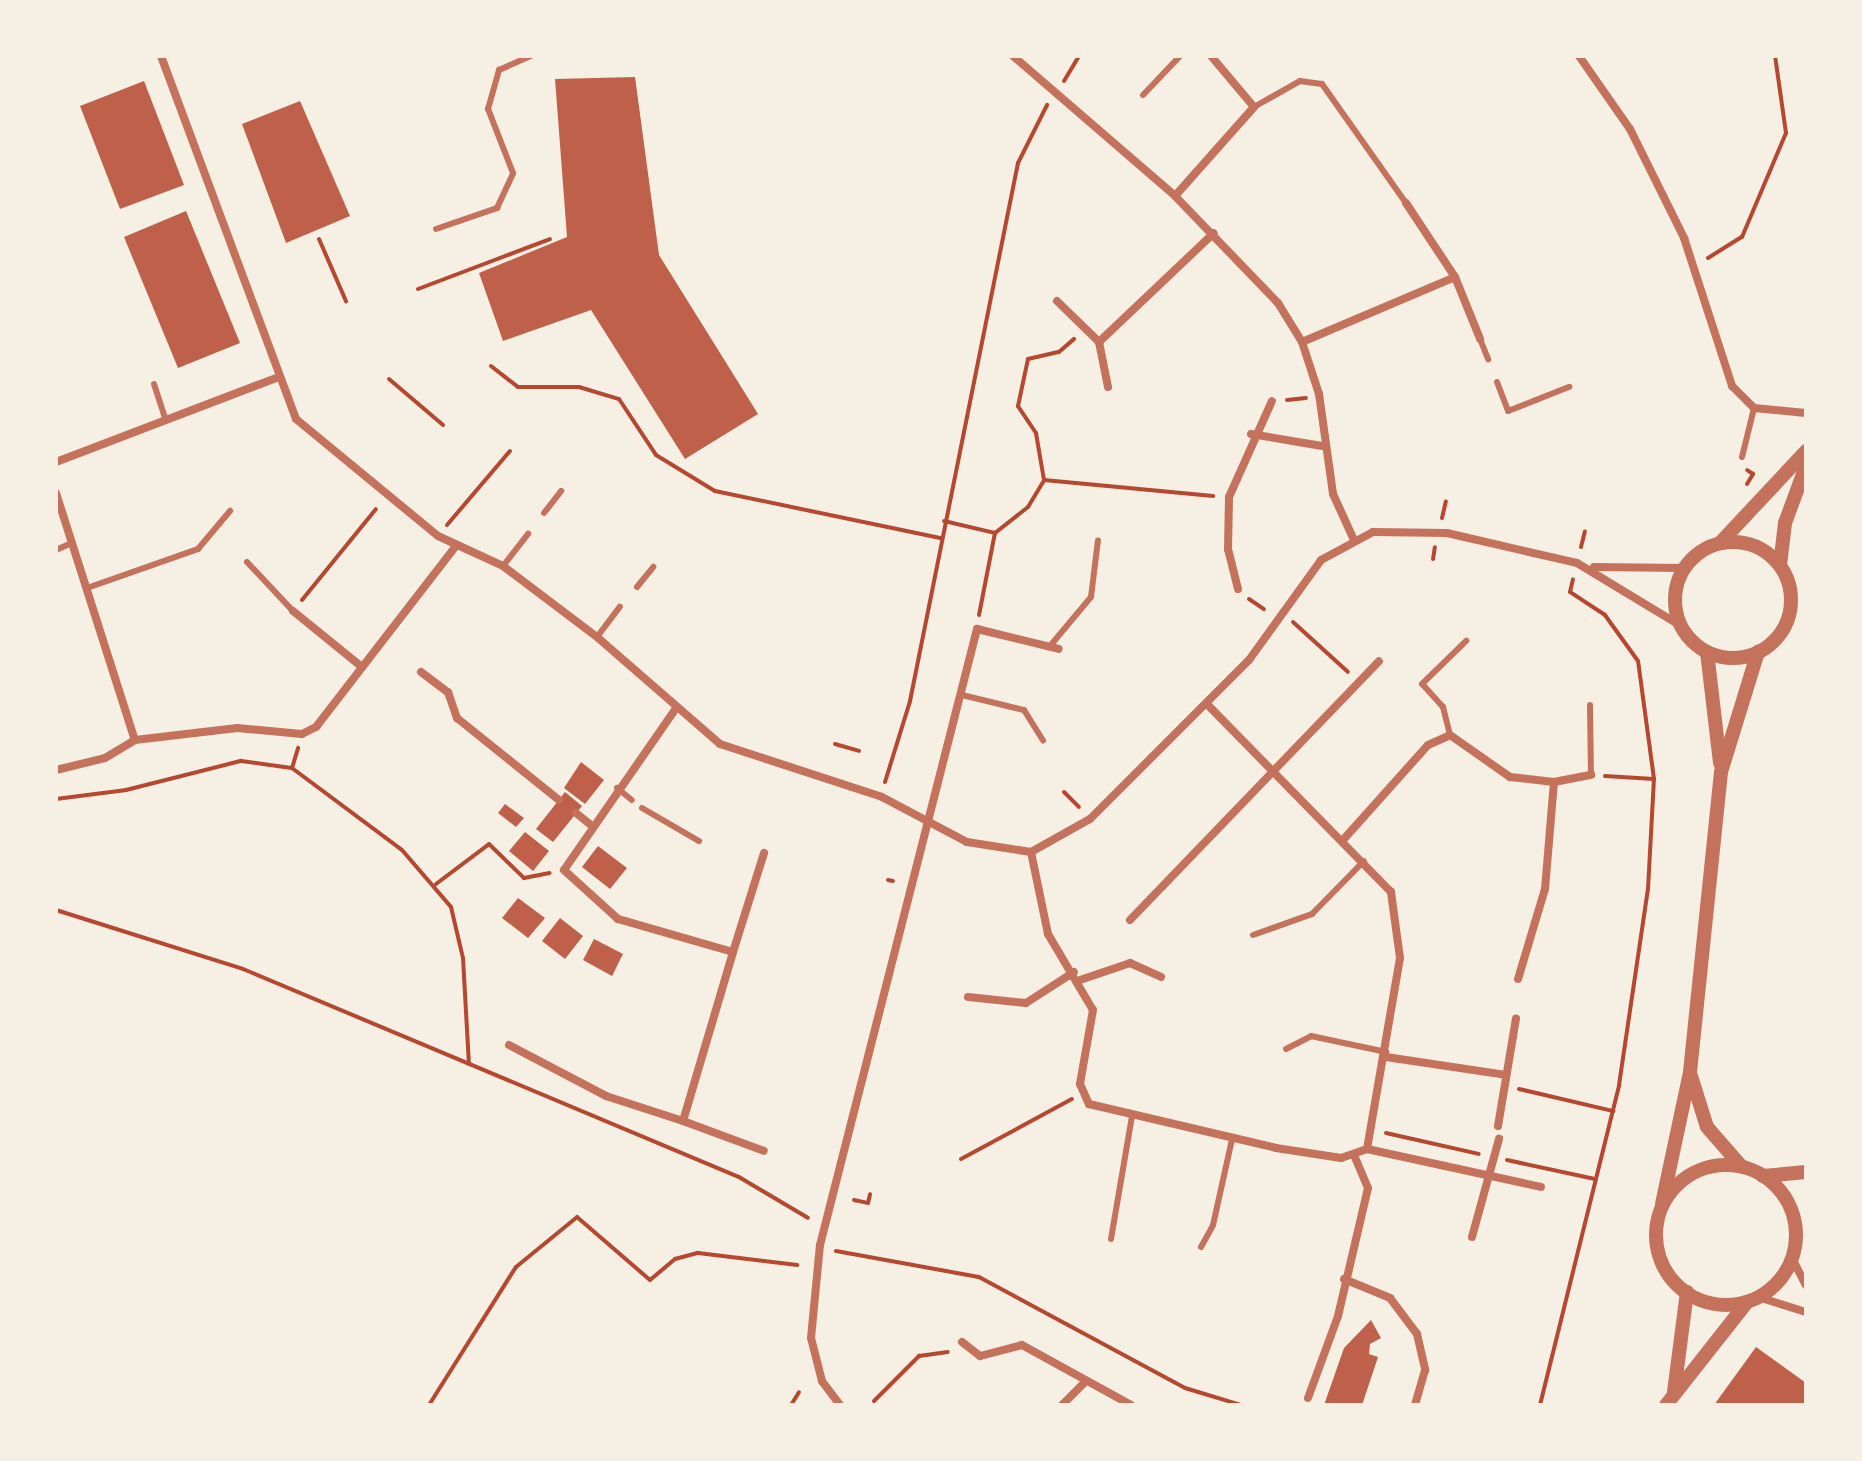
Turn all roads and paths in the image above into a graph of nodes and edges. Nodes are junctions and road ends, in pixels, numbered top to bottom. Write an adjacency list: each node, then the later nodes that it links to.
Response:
1 (161, 56): 30 (street)
2 (531, 56): 15 (lane)
3 (1013, 56): 13 (street)
4 (1079, 56): 9 (path)
5 (1180, 56): 10 (lane)
6 (1211, 56): 11 (street)
7 (1579, 56): 19 (street)
8 (1775, 56): 19 (path)
9 (1068, 76)
10 (1143, 95)
11 (1254, 107): 13 (street); 14 (lane)
12 (1040, 115): 59 (path)
13 (1175, 196): 16 (street)
14 (1406, 203): 20 (street)
15 (436, 229)
16 (1214, 233): 26 (street); 27 (street)
17 (319, 239): 22 (path)
18 (550, 239): 21 (path)
19 (1696, 265): 39 (street)
20 (1455, 277): 25 (street); 27 (street)
21 (418, 289)
22 (346, 301)
23 (1057, 301): 24 (street)
24 (1086, 328): 26 (street); 50 (path)
25 (1480, 339): 28 (lane)
26 (1099, 342): 34 (street)
27 (1302, 342): 44 (street)
28 (1488, 359)
29 (491, 366): 64 (path)
30 (276, 378): 41 (street); 63 (street)
31 (389, 379): 42 (path)
32 (1497, 382): 35 (lane)
33 (154, 384): 41 (lane)
34 (1108, 387)
35 (1569, 387)
36 (1304, 398): 37 (path)
37 (1287, 400)
38 (1272, 401): 43 (street)
39 (1754, 408): 40 (street); 47 (lane)
40 (1806, 413)
41 (166, 420): 48 (street)
42 (443, 425)
43 (1251, 434): 44 (street); 53 (street)
44 (1322, 446): 66 (street)
45 (510, 451): 63 (path)
46 (1806, 451): 68 (street)
47 (1742, 457)
48 (56, 462)
49 (1806, 466): 75 (street)
50 (1044, 480): 53 (path); 61 (path)
51 (561, 491): 57 (lane)
52 (56, 493): 67 (street)
53 (1229, 497): 83 (street)
54 (1446, 501): 58 (path)
55 (376, 509): 87 (path)
56 (230, 511): 82 (lane)
57 (544, 513)
58 (1442, 520)
59 (944, 521): 61 (path); 64 (path)
60 (1585, 531): 72 (path)
61 (995, 533): 90 (path)
62 (528, 534): 76 (lane)
63 (438, 536): 69 (street)
64 (940, 538): 115 (path)
65 (1098, 540): 93 (lane)
66 (1354, 540): 78 (street); 101 (street)
67 (72, 543): 71 (lane); 82 (street)
68 (1720, 543): 75 (street); 79 (street)
69 (455, 547): 76 (street); 97 (street)
70 (1435, 547): 73 (path)
71 (56, 550)
72 (1579, 553)
73 (1433, 559)
74 (247, 562): 87 (lane)
75 (1780, 565): 95 (street)
76 (503, 566): 91 (street)
77 (653, 567): 81 (lane)
78 (1589, 567): 79 (street); 89 (street)
79 (1684, 568): 89 (street)
80 (1572, 581): 113 (path)
81 (637, 587)
82 (87, 588): 105 (street)
83 (1238, 589)
84 (1254, 604): 86 (path)
85 (620, 607): 91 (lane)
86 (1264, 609)
87 (293, 611): 97 (street)
88 (1292, 622): 99 (path)
89 (1681, 626): 94 (street)
90 (977, 629): 93 (street); 100 (street)
91 (597, 637): 103 (street)
92 (1466, 641): 104 (lane)
93 (1055, 648)
94 (1707, 652): 95 (street); 111 (street)
95 (1758, 652): 111 (street)
96 (1379, 661): 99 (street)
97 (362, 667): 105 (street)
98 (421, 672): 119 (street)
99 (1358, 682): 110 (street)
100 (962, 695): 106 (lane); 124 (street)
101 (1207, 704): 110 (street); 128 (street)
102 (1590, 705): 112 (lane)
103 (676, 708): 116 (street); 124 (street)
104 (1450, 735): 114 (street); 126 (street)
105 (135, 740): 109 (street)
106 (1043, 741)
107 (835, 744): 108 (path)
108 (859, 751)
109 (56, 770)
110 (1274, 771): 126 (street); 134 (street)
111 (1721, 772): 146 (street)
112 (1591, 775): 113 (path); 114 (street)
113 (1654, 779): 150 (path)
114 (1554, 782): 139 (street)
115 (885, 783)
116 (617, 788): 120 (lane); 125 (street)
117 (1064, 792): 122 (path)
118 (56, 799): 132 (path)
119 (559, 800)
120 (632, 800)
121 (642, 808): 127 (lane)
122 (1081, 810)
123 (576, 813): 125 (street)
124 (930, 820): 128 (street); 190 (street)
125 (591, 825): 131 (street)
126 (1343, 840): 130 (street)
127 (699, 841)
128 (1031, 852): 137 (street)
129 (764, 853): 136 (street)
130 (1364, 861): 135 (lane); 144 (street)
131 (564, 870): 132 (path); 136 (street)
132 (436, 884): 145 (path)
133 (56, 910): 145 (path)
134 (1130, 920)
135 (1253, 935)
136 (733, 952): 152 (street)
137 (1077, 976): 138 (street); 140 (street); 149 (street)
138 (1161, 977)
139 (1518, 979)
140 (968, 997)
141 (1516, 1019): 147 (street)
142 (509, 1045): 152 (street)
143 (1286, 1049): 144 (lane)
144 (1386, 1055): 147 (street); 156 (street)
145 (469, 1064): 168 (path)
146 (1690, 1072): 160 (street); 167 (street)
147 (1506, 1075): 148 (street)
148 (1504, 1086): 150 (path); 153 (street)
149 (1081, 1094): 151 (street); 159 (path)
150 (1613, 1111): 195 (path)
151 (1132, 1116): 154 (street); 171 (lane)
152 (683, 1121): 157 (street)
153 (1498, 1126)
154 (1232, 1139): 158 (street); 172 (lane)
155 (1499, 1139): 163 (street)
156 (1367, 1149): 158 (street); 163 (street)
157 (764, 1151)
158 (1355, 1157): 176 (street)
159 (961, 1159)
160 (1741, 1166): 162 (street); 167 (street)
161 (1806, 1172): 162 (street)
162 (1763, 1176): 169 (street)
163 (1489, 1177): 164 (street); 170 (street)
164 (1541, 1187)
165 (870, 1194): 166 (path)
166 (854, 1200)
167 (1662, 1204): 178 (street)
168 (808, 1218)
169 (1801, 1226): 174 (street)
170 (1472, 1237)
171 (1111, 1239)
172 (1201, 1247)
173 (842, 1254): 193 (path)
174 (1793, 1260): 177 (street); 179 (street)
175 (797, 1265): 188 (path)
176 (1344, 1279): 186 (street); 194 (street)
177 (1806, 1285)
178 (1687, 1292): 179 (street); 185 (street)
179 (1752, 1300): 180 (street); 185 (street)
180 (1806, 1312)
181 (962, 1342): 182 (street)
182 (972, 1349): 183 (street); 187 (path)
183 (1084, 1383): 191 (street); 192 (street)
184 (799, 1392): 189 (path)
185 (1674, 1392): 196 (street)
186 (1308, 1398)
187 (874, 1401)
188 (429, 1405)
189 (791, 1405)
190 (840, 1405)
191 (1062, 1405)
192 (1131, 1405)
193 (1241, 1405)
194 (1415, 1405)
195 (1540, 1405)
196 (1666, 1405)

